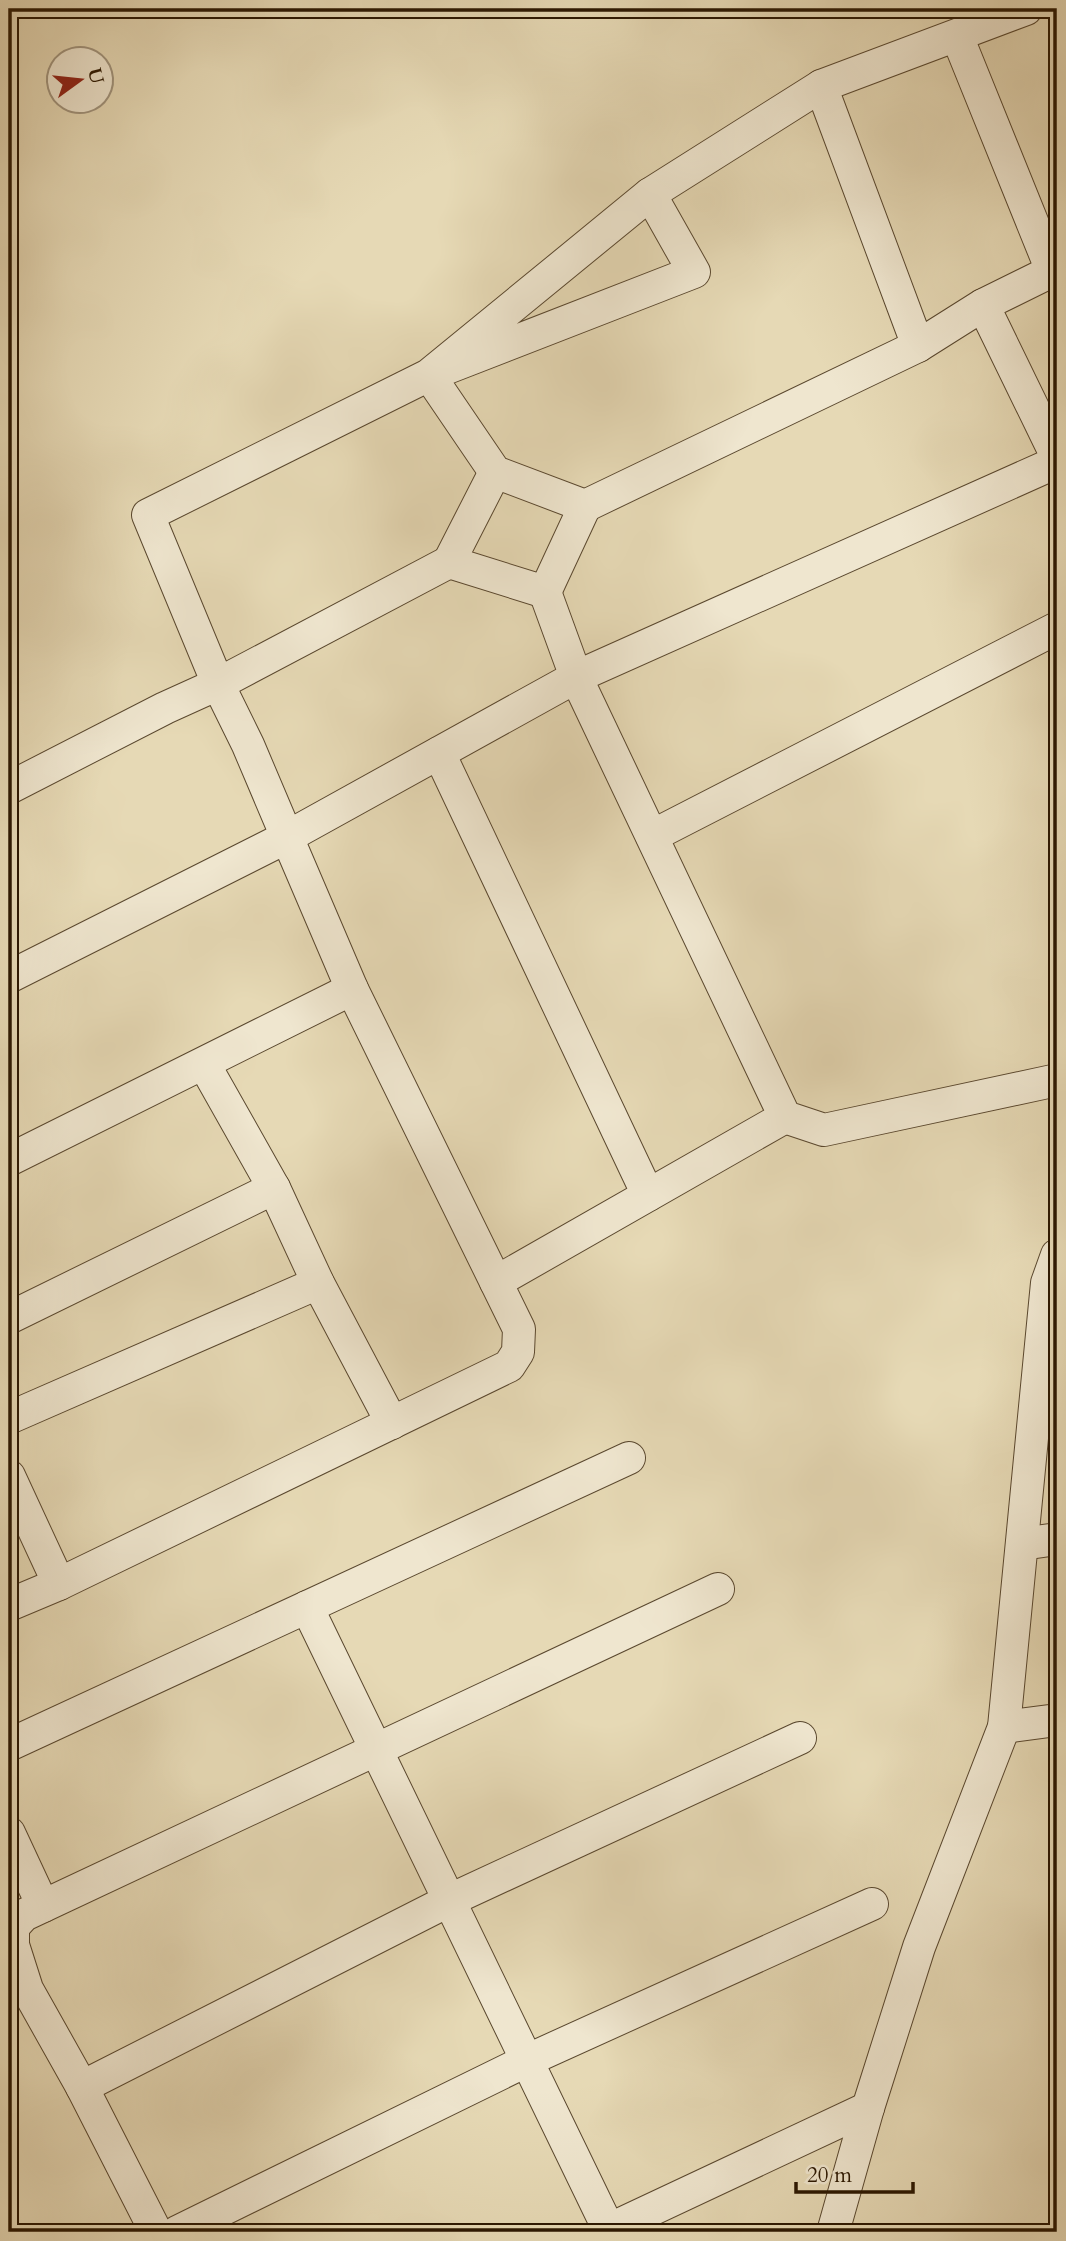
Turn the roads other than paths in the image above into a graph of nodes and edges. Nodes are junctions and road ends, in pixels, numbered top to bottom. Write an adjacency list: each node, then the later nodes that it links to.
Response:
1 (1026, 9): 2 (street)
2 (957, 36): 3 (street); 5 (street)
3 (821, 86): 4 (street); 7 (street)
4 (650, 194): 8 (street); 8 (street)
5 (1055, 270): 6 (street)
6 (983, 305): 7 (street); 9 (street)
7 (918, 346): 11 (street)
8 (429, 375): 10 (street); 16 (street)
9 (1057, 460): 15 (street)
10 (495, 472): 11 (street); 12 (street)
11 (585, 506): 13 (street)
12 (449, 562): 13 (street); 16 (street)
13 (545, 592): 15 (street)
14 (1057, 628): 19 (street)
15 (576, 677): 17 (street); 19 (street)
16 (218, 684): 18 (street); 20 (street)
17 (439, 753): 20 (street); 28 (street)
18 (9, 788)
19 (652, 836): 25 (street)
20 (288, 837): 21 (street); 22 (street)
21 (9, 977)
22 (352, 989): 23 (street); 31 (street)
23 (204, 1064): 26 (street); 27 (street)
24 (1057, 1080): 25 (street)
25 (785, 1116): 28 (street)
26 (9, 1160)
27 (274, 1188): 30 (street); 32 (street)
28 (648, 1195): 31 (street)
29 (1057, 1255): 33 (street)
30 (318, 1283): 34 (street); 35 (street)
31 (496, 1283): 35 (street)
32 (9, 1318)
33 (1049, 1358): 39 (street)
34 (9, 1418)
35 (392, 1423): 40 (street)
36 (629, 1458): 43 (street)
37 (9, 1476): 40 (street)
38 (1057, 1539): 39 (street)
39 (1021, 1544): 45 (street)
40 (59, 1584): 42 (street)
41 (718, 1589): 48 (street)
42 (9, 1605)
43 (307, 1607): 47 (street); 48 (street)
44 (1057, 1720): 45 (street)
45 (1004, 1727): 55 (street)
46 (800, 1738): 50 (street)
47 (9, 1745)
48 (376, 1750): 50 (street); 52 (street)
49 (9, 1833): 52 (street)
50 (450, 1900): 53 (street); 54 (street)
51 (872, 1904): 53 (street)
52 (43, 1906): 54 (street)
53 (528, 2060): 56 (street); 58 (street)
54 (82, 2087): 57 (street)
55 (868, 2108): 56 (street); 59 (street)
56 (607, 2231)
57 (156, 2232)
58 (177, 2232)
59 (833, 2232)

